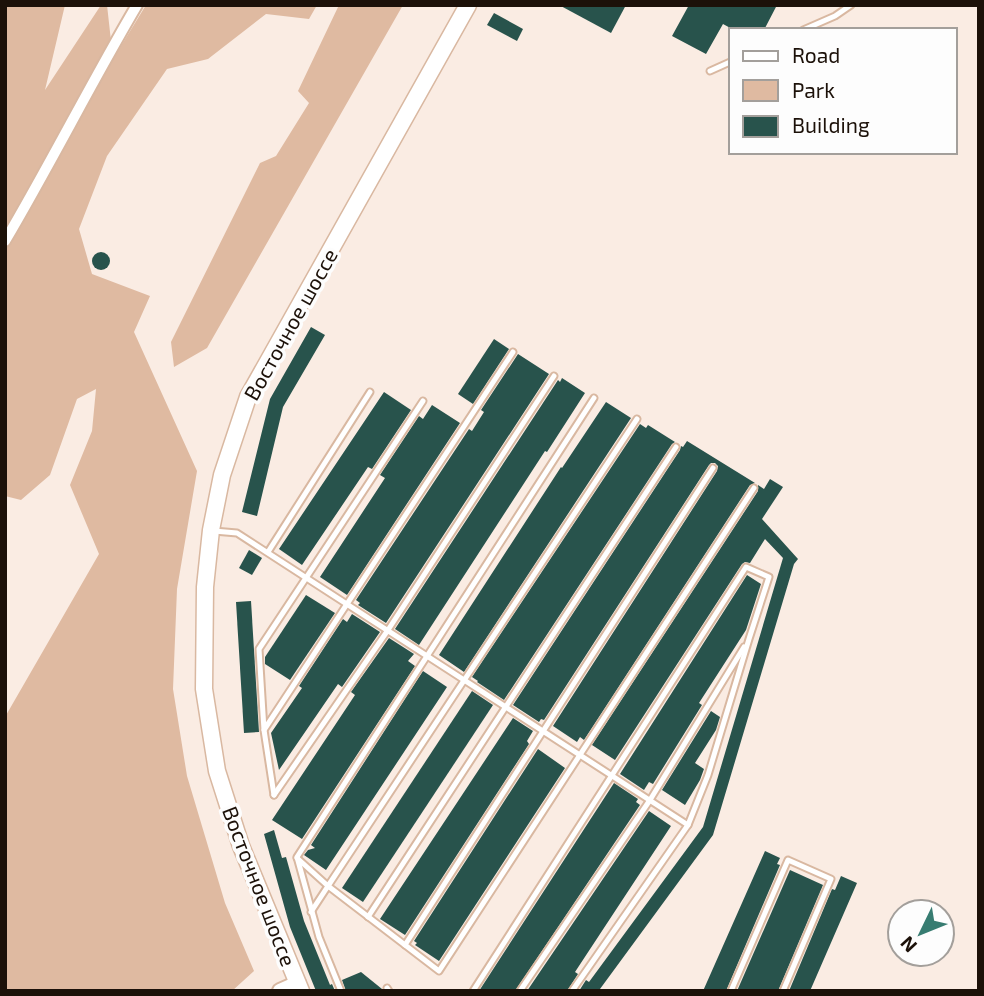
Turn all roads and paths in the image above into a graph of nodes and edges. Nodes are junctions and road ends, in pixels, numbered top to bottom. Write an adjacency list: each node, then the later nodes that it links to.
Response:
1 (137, 5): 7 (street)
2 (468, 5): 17 (main road, Восточное шоссе)
3 (851, 5): 4 (lane)
4 (808, 28)
5 (729, 62): 6 (lane)
6 (710, 71)
7 (5, 241)
8 (513, 352): 20 (lane)
9 (554, 376): 21 (lane)
10 (370, 392): 18 (lane)
11 (594, 398): 23 (lane)
12 (422, 401): 19 (lane)
13 (637, 419): 24 (lane)
14 (676, 447): 27 (lane)
15 (713, 468): 29 (lane)
16 (754, 488): 30 (lane)
17 (211, 530): 18 (lane); 39 (main road, Восточное шоссе)
18 (268, 552): 19 (lane)
19 (306, 577): 20 (lane); 28 (lane)
20 (347, 604): 21 (lane); 28 (lane)
21 (388, 631): 23 (lane); 28 (lane)
22 (749, 639): 25 (lane); 26 (lane); 31 (lane)
23 (427, 656): 24 (lane); 34 (lane)
24 (465, 680): 27 (lane); 35 (lane)
25 (715, 694): 26 (lane); 32 (lane)
26 (730, 703): 33 (lane)
27 (506, 707): 29 (lane); 37 (lane)
28 (264, 730)
29 (543, 732): 30 (lane); 38 (lane)
30 (580, 755): 31 (lane); 38 (lane)
31 (611, 775): 32 (lane); 42 (lane)
32 (650, 800): 33 (lane); 43 (lane)
33 (688, 825): 44 (lane)
34 (297, 857): 35 (lane); 36 (lane)
35 (328, 886): 36 (lane); 37 (lane)
36 (311, 912): 41 (lane)
37 (368, 917): 38 (lane)
38 (405, 945)
39 (299, 987): 40 (street)
40 (280, 991)
41 (341, 991)
42 (473, 991)
43 (520, 991)
44 (572, 991)
45 (731, 991): 46 (lane)
46 (783, 991)

